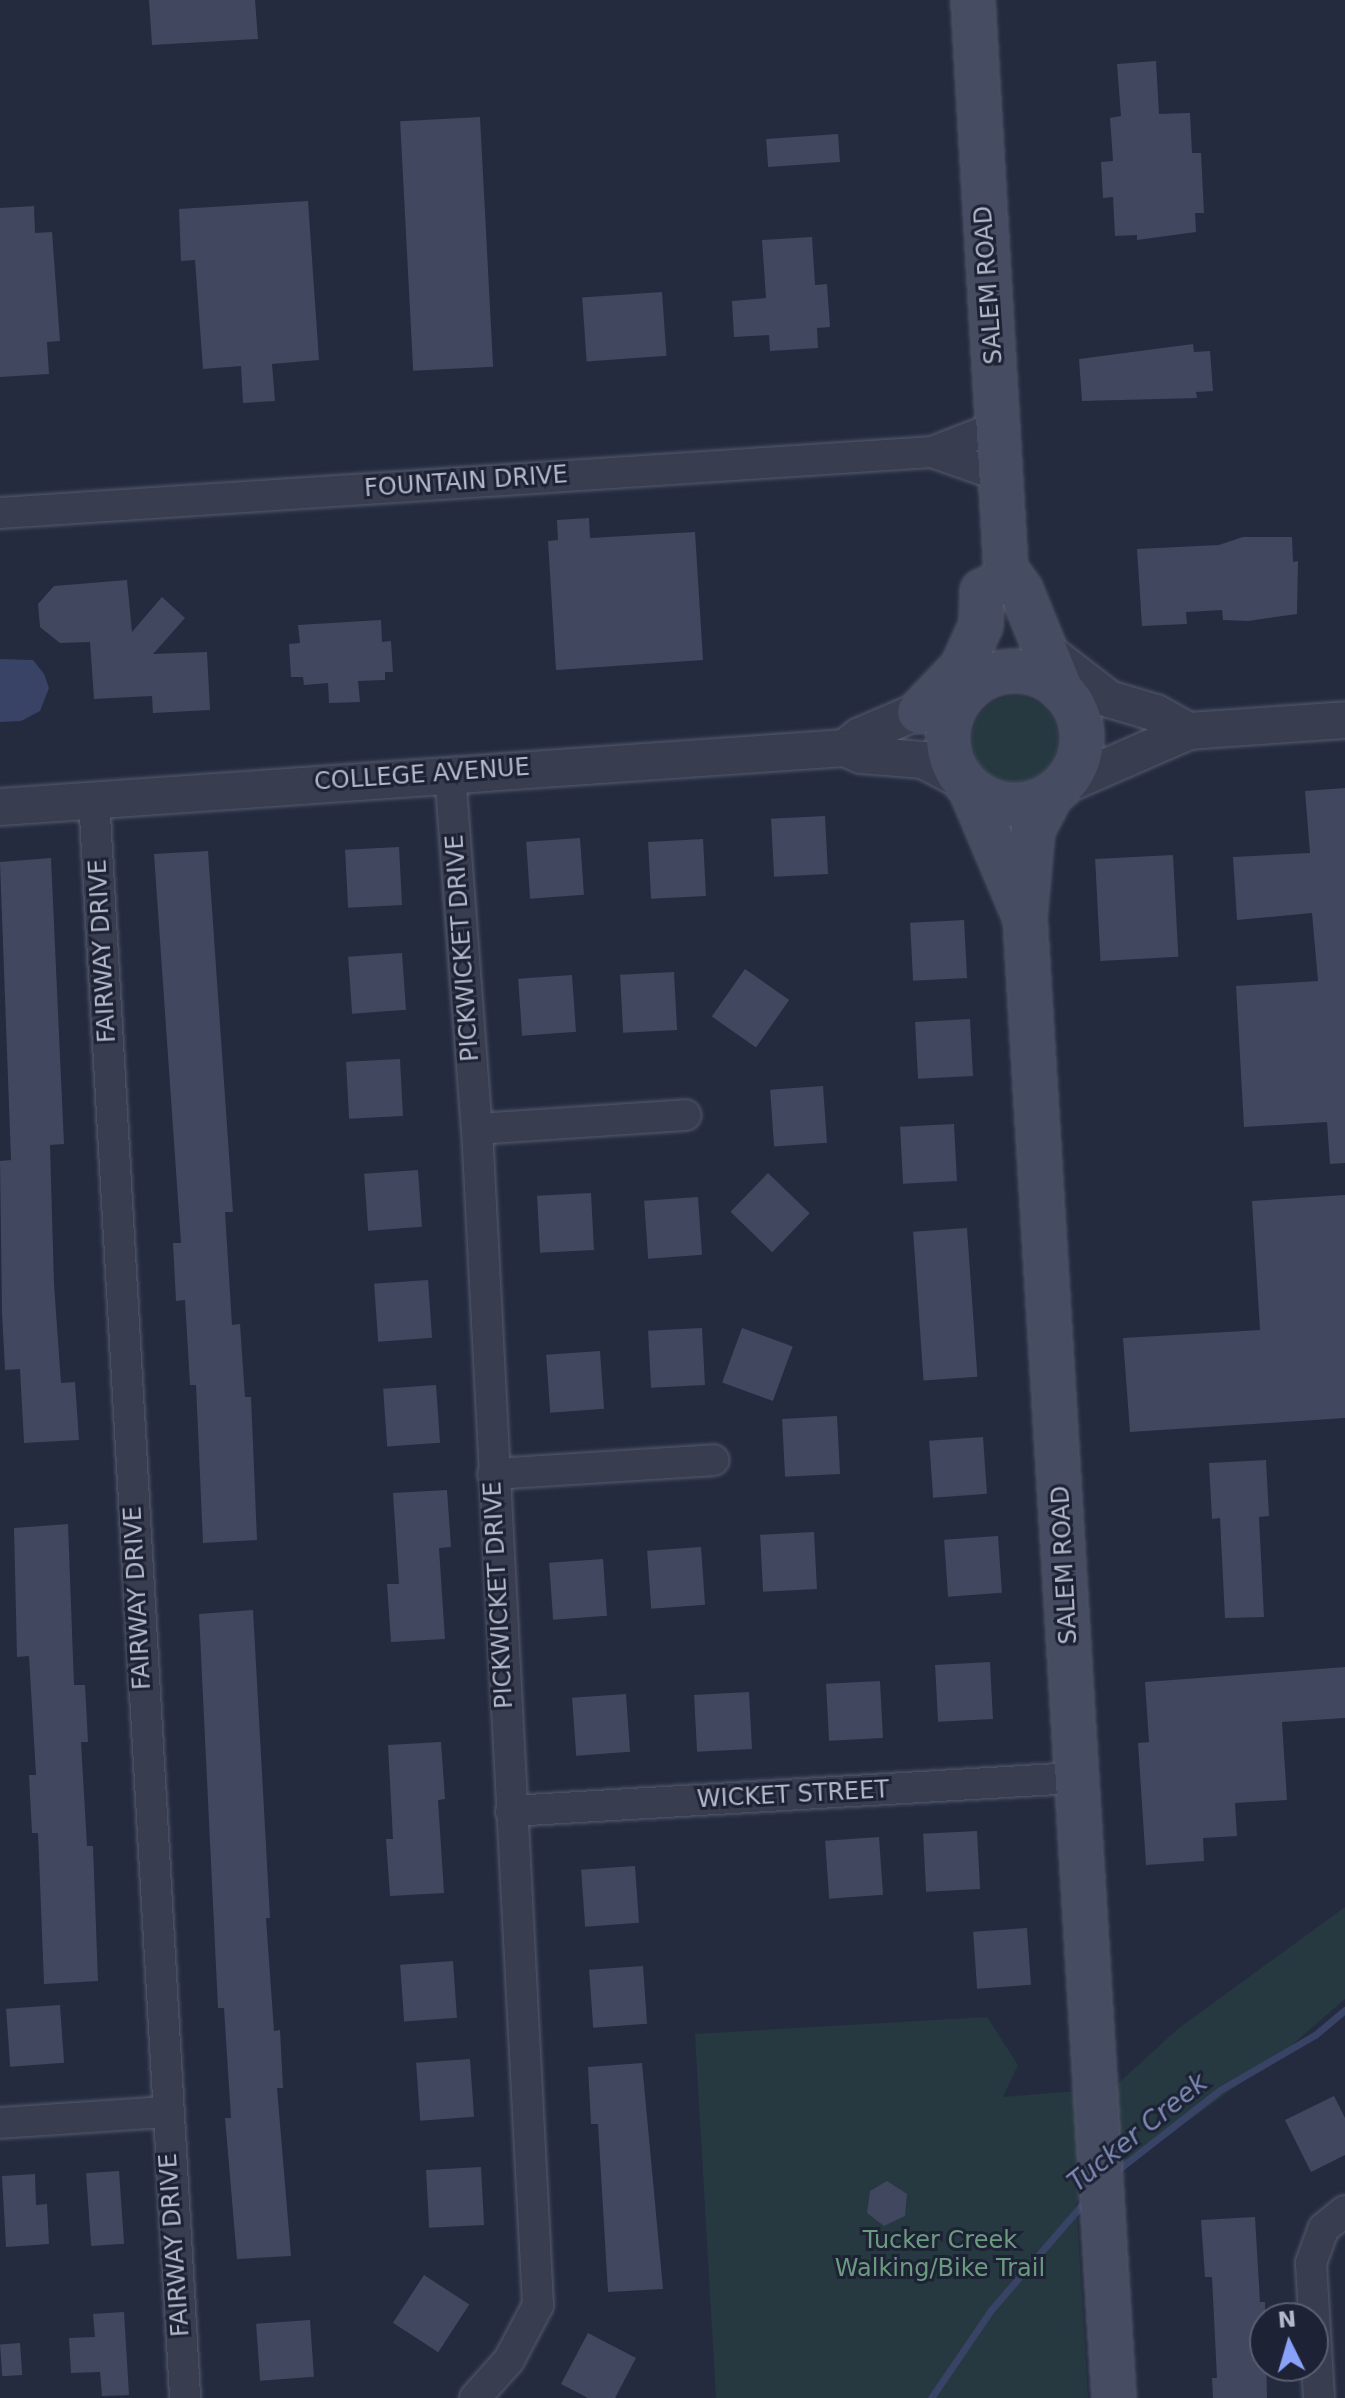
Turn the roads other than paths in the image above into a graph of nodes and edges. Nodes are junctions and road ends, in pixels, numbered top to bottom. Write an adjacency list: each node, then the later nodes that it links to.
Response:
1 (973, 0): 2 (main road, SALEM ROAD)
2 (999, 426): 3 (street, FOUNTAIN DRIVE); 4 (main road, SALEM ROAD)
3 (932, 452): 4 (street, FOUNTAIN DRIVE); 5 (street, FOUNTAIN DRIVE)
4 (1001, 476): 6 (main road, SALEM ROAD)
5 (0, 513)
6 (1000, 578): 7 (main road, SALEM ROAD); 8 (main road, SALEM ROAD); 9 (main road)
7 (1061, 682): 8 (main road); 11 (street); 11 (street); 15 (main road)
8 (971, 689): 9 (street, COLLEGE AVENUE); 14 (main road)
9 (919, 712): 12 (street, COLLEGE AVENUE)
10 (1345, 720): 11 (street)
11 (1183, 728): 15 (street)
12 (853, 751): 13 (street, COLLEGE AVENUE); 14 (street, COLLEGE AVENUE); 18 (street)
13 (450, 773): 16 (street, COLLEGE AVENUE); 21 (street, PICKWICKET DRIVE)
14 (968, 785): 15 (main road); 18 (main road, SALEM ROAD)
15 (1069, 785): 19 (main road, SALEM ROAD)
16 (94, 798): 17 (street, COLLEGE AVENUE); 26 (street, FAIRWAY DRIVE)
17 (0, 807)
18 (991, 840): 19 (main road, SALEM ROAD)
19 (1027, 906): 24 (main road, SALEM ROAD)
20 (686, 1115): 21 (street)
21 (477, 1129): 23 (street, PICKWICKET DRIVE)
22 (714, 1460): 23 (street)
23 (493, 1474): 25 (street, PICKWICKET DRIVE)
24 (1075, 1778): 25 (street, WICKET STREET); 31 (main road, SALEM ROAD)
25 (511, 1811): 30 (street, PICKWICKET DRIVE)
26 (166, 2112): 27 (street); 29 (street, FAIRWAY DRIVE)
27 (0, 2123)
28 (1345, 2211): 32 (street)
29 (185, 2398)
30 (475, 2398)
31 (1114, 2398)
32 (1319, 2398)

